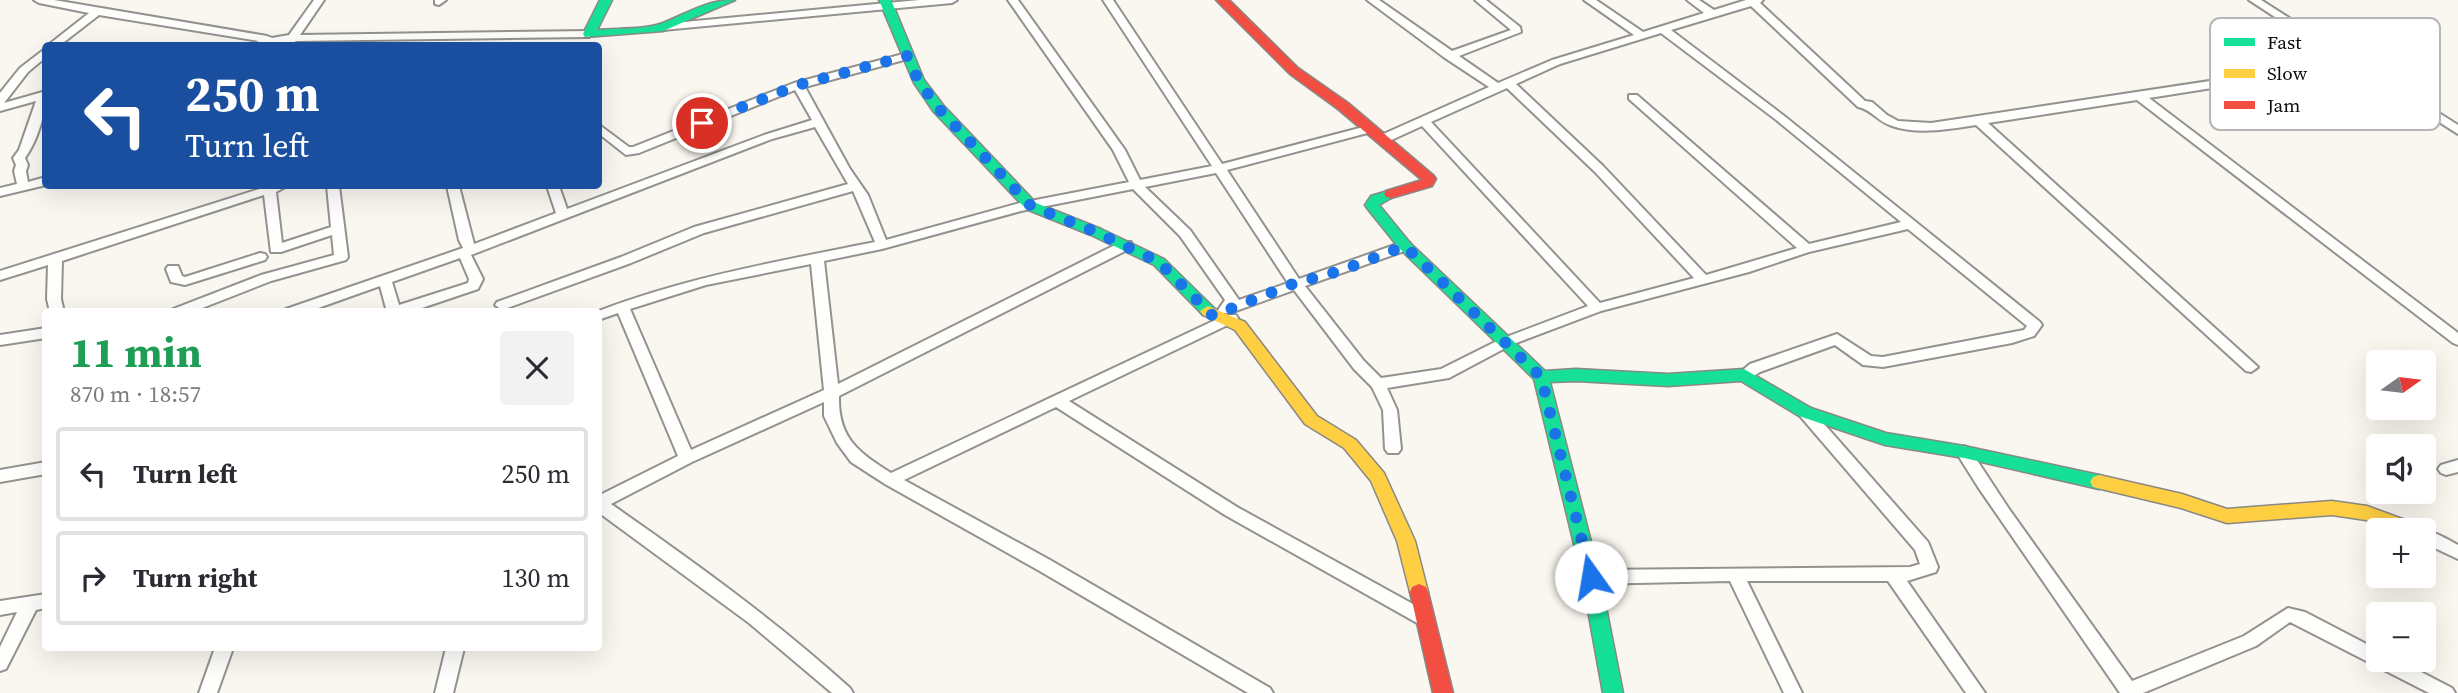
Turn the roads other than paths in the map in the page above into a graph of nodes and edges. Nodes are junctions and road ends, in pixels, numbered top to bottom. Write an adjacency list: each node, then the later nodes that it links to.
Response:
1 (39, 0): 16 (street)
2 (318, 0): 28 (street)
3 (606, 0): 22 (street)
4 (729, 0): 19 (street)
5 (952, 0): 15 (street)
6 (1013, 0): 52 (street)
7 (1108, 0): 50 (street)
8 (1222, 0): 49 (street)
9 (1372, 0): 32 (street)
10 (1480, 0): 32 (street)
11 (1589, 0): 24 (street)
12 (1692, 0): 17 (street)
13 (1755, 0): 17 (street); 45 (street)
14 (2254, 0): 18 (street)
15 (887, 4): 19 (street); 33 (street)
16 (97, 12): 25 (street); 26 (street)
17 (1712, 14): 20 (street)
18 (2282, 18)
19 (663, 27): 22 (street)
20 (1664, 30): 24 (street); 63 (street)
21 (500, 34): 22 (street); 23 (street); 30 (street)
22 (589, 34)
23 (430, 35): 28 (street); 29 (street)
24 (1641, 35): 36 (street)
25 (275, 41): 27 (street); 28 (street)
26 (57, 42)
27 (270, 42)
28 (290, 42)
29 (424, 42)
30 (495, 42)
31 (42, 54): 40 (street)
32 (1449, 55): 36 (street)
33 (907, 56): 34 (street); 61 (street)
34 (798, 85): 46 (street); 47 (street)
35 (2210, 85): 38 (street)
36 (1503, 86): 44 (street); 77 (street)
37 (42, 95): 42 (street)
38 (2139, 96): 45 (street); 92 (street)
39 (1633, 97): 69 (street)
40 (0, 101)
41 (42, 102): 53 (street)
42 (0, 108)
43 (2440, 119): 48 (street)
44 (1424, 121): 49 (street); 87 (street)
45 (1979, 121): 94 (street)
46 (818, 122): 54 (street); 62 (street)
47 (602, 130)
48 (2458, 130)
49 (1377, 134): 50 (street); 67 (street)
50 (1217, 169): 52 (street); 79 (street)
51 (42, 182): 53 (street)
52 (1136, 185): 61 (street); 88 (street)
53 (23, 186): 60 (street)
54 (855, 186): 65 (street); 80 (street)
55 (275, 189): 68 (street)
56 (333, 189): 64 (street)
57 (454, 189): 70 (street)
58 (554, 189): 62 (street)
59 (254, 190): 72 (street)
60 (0, 192)
61 (1031, 206): 65 (street); 66 (street)
62 (563, 215): 70 (street)
63 (1912, 224): 69 (street); 95 (street)
64 (337, 229): 68 (street); 76 (street)
65 (882, 244): 73 (street)
66 (1126, 245): 88 (street); 98 (street)
67 (1405, 246): 79 (street); 93 (street)
68 (276, 249): 71 (street)
69 (1806, 249): 77 (street)
70 (468, 252): 78 (street); 86 (street)
71 (260, 257): 74 (street); 76 (street)
72 (55, 260): 75 (street); 82 (street)
73 (817, 260): 81 (street); 98 (street)
74 (173, 269)
75 (0, 276)
76 (266, 278): 83 (street)
77 (1703, 279): 87 (street)
78 (385, 281): 84 (street); 85 (street)
79 (1295, 283): 88 (street); 97 (street)
80 (502, 305)
81 (622, 307): 89 (street); 103 (street)
82 (56, 308)
83 (188, 308)
84 (303, 308)
85 (393, 308)
86 (403, 308)
87 (1597, 308): 93 (street)
88 (1230, 313): 99 (street); 117 (street)
89 (602, 314)
90 (42, 334): 91 (street)
91 (0, 340)
92 (2458, 340)
93 (1506, 342): 96 (street); 97 (street)
94 (2251, 367)
95 (1744, 375): 96 (street); 100 (street)
96 (1541, 377): 114 (street)
97 (1378, 384): 101 (street)
98 (832, 393): 103 (street); 106 (street)
99 (1056, 400): 106 (street); 117 (street)
100 (1805, 412): 102 (street); 112 (street)
101 (1392, 449)
102 (1964, 452): 109 (street); 123 (street)
103 (687, 458): 107 (street)
104 (42, 469): 105 (street)
105 (0, 476)
106 (890, 481): 127 (street)
107 (602, 501)
108 (602, 505): 126 (street)
109 (2387, 518)
110 (2436, 542): 111 (street)
111 (2458, 552)
112 (1892, 573): 113 (street); 131 (street)
113 (1735, 574): 114 (street); 130 (street)
114 (1591, 577): 129 (street)
115 (38, 602): 116 (street); 121 (street)
116 (0, 608)
117 (1427, 620): 128 (street)
118 (223, 651): 124 (street)
119 (454, 651): 125 (street)
120 (2366, 652): 123 (street)
121 (0, 664)
122 (2405, 672): 132 (street)
123 (2129, 692)
124 (208, 693)
125 (444, 693)
126 (844, 693)
127 (1264, 693)
128 (1443, 693)
129 (1613, 693)
130 (1793, 693)
131 (1976, 693)
132 (2446, 693)

